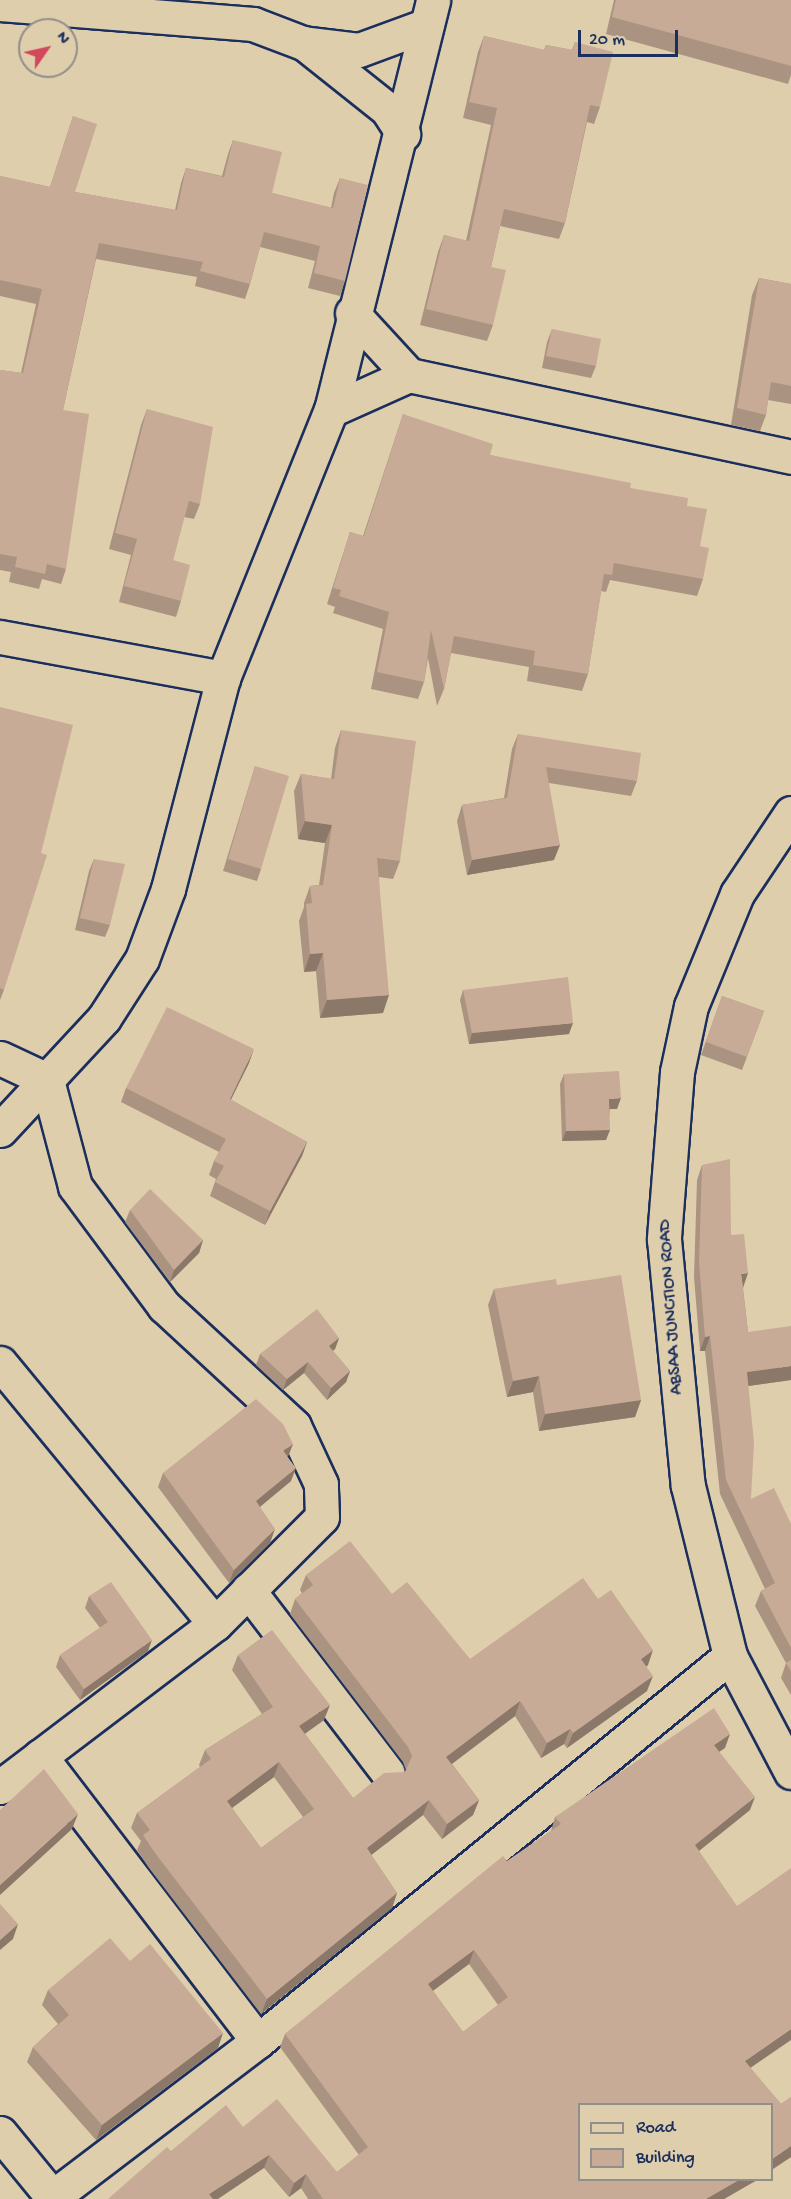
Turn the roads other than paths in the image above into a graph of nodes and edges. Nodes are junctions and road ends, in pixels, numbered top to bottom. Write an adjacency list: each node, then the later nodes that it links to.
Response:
1 (0, 4): 3 (street)
2 (430, 13): 3 (street); 4 (street)
3 (303, 43): 4 (street)
4 (403, 134): 5 (street)
5 (352, 313): 6 (street); 7 (street)
6 (409, 375): 7 (street); 8 (street)
7 (331, 410): 10 (street)
8 (791, 457)
9 (0, 637): 10 (street)
10 (223, 678): 13 (street)
11 (791, 813): 18 (street, ABSAA JUNCTION ROAD)
12 (0, 1058): 13 (street)
13 (47, 1080): 14 (street); 16 (street)
14 (0, 1130)
15 (0, 1363): 17 (street)
16 (248, 1590): 17 (street); 21 (street)
17 (215, 1624): 19 (street)
18 (730, 1656): 20 (street, ABSAA JUNCTION ROAD); 23 (street)
19 (40, 1756): 22 (street); 23 (street)
20 (791, 1772)
21 (388, 1773)
22 (0, 1787)
23 (258, 2041): 25 (street)
24 (0, 2133): 25 (street)
25 (52, 2198)

